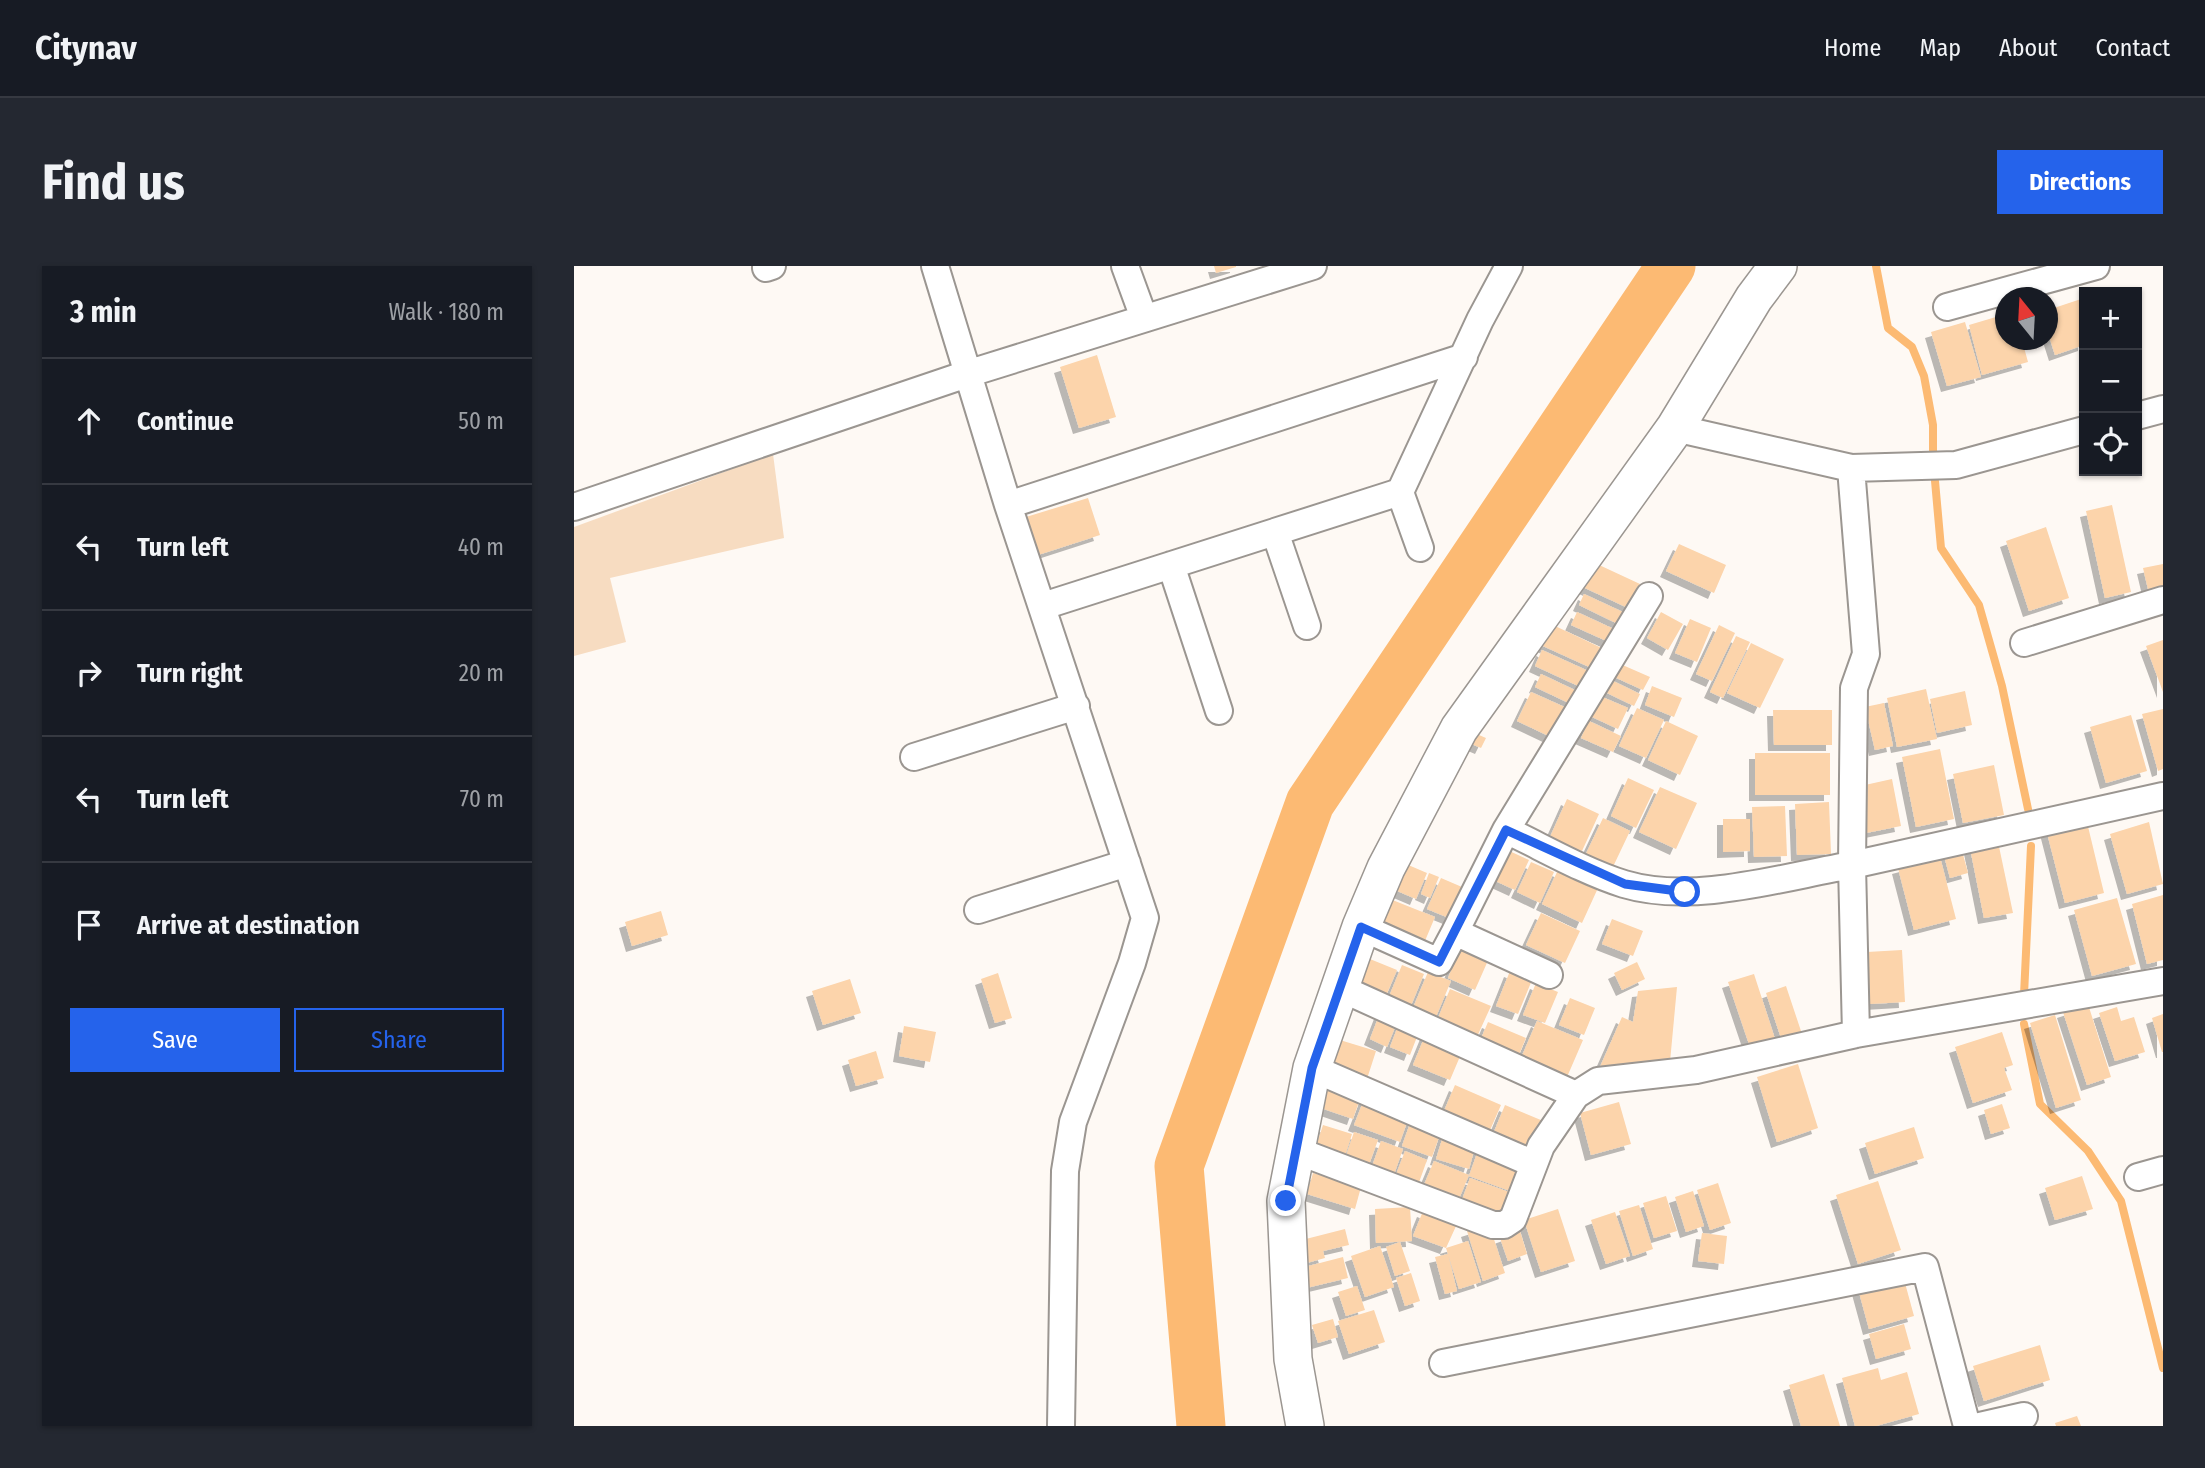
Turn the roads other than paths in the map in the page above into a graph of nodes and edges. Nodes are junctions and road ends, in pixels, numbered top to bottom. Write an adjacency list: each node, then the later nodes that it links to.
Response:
1 (935, 266): 10 (street)
2 (1125, 266): 8 (street)
3 (1313, 266): 8 (street)
4 (1509, 266): 9 (street)
5 (1779, 266): 13 (street)
6 (2096, 266): 7 (street)
7 (1947, 307)
8 (1144, 318): 10 (street)
9 (1464, 357): 16 (street); 17 (street)
10 (970, 373): 17 (street); 18 (street)
11 (2163, 409): 12 (street)
12 (2142, 415)
13 (1675, 428): 15 (street); 35 (street)
14 (2079, 431): 15 (street)
15 (1851, 468): 33 (street)
16 (1400, 492): 19 (street); 20 (street)
17 (1008, 505): 24 (street)
18 (574, 507)
19 (1275, 531): 21 (street); 25 (street)
20 (1420, 548)
21 (1171, 565): 24 (street); 28 (street)
22 (1649, 596): 31 (street)
23 (2163, 600): 26 (street)
24 (1043, 606): 27 (street)
25 (1307, 626)
26 (2024, 643)
27 (1076, 706): 29 (street); 32 (street)
28 (1219, 711)
29 (914, 757)
30 (2163, 796): 33 (street)
31 (1506, 830): 33 (street); 36 (street)
32 (1127, 863): 34 (street); 47 (street)
33 (1852, 865): 40 (street)
34 (978, 910)
35 (1361, 927): 36 (street); 39 (street)
36 (1455, 932): 37 (street)
37 (1549, 975)
38 (2163, 981): 40 (street)
39 (1338, 987): 41 (street); 42 (street)
40 (1856, 1034): 42 (street)
41 (1312, 1068): 43 (street); 44 (street)
42 (1576, 1095): 44 (street)
43 (1296, 1150): 44 (street); 48 (street)
44 (1534, 1164)
45 (1443, 1363): 49 (street)
46 (2024, 1416): 50 (street)
47 (1061, 1426)
48 (1305, 1426)
49 (1967, 1426)
50 (1980, 1426)

